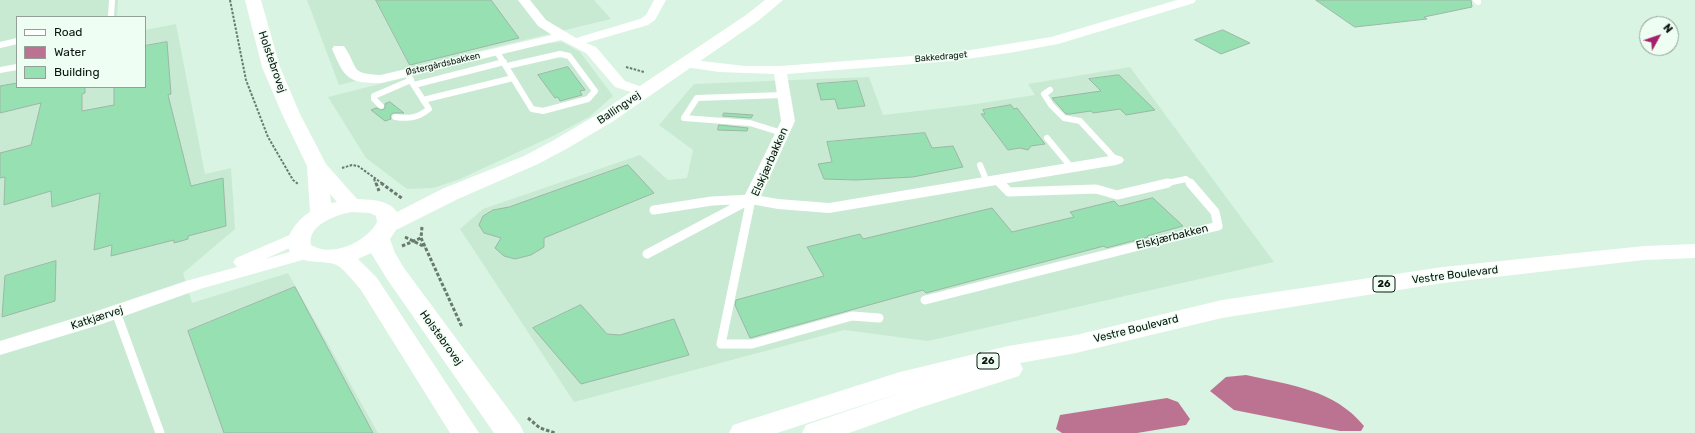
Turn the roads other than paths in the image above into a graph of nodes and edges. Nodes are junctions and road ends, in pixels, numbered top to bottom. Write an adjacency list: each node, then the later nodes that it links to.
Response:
1 (112, 0): 7 (lane)
2 (253, 0): 30 (main road, Holstebrovej)
3 (524, 0): 8 (street)
4 (660, 0): 10 (street)
5 (775, 0): 14 (main road, Ballingvej)
6 (1190, 0): 17 (street, Bakkedraget)
7 (112, 16)
8 (563, 36): 10 (street); 13 (street, Østergårdsbakken)
9 (16, 41): 11 (lane)
10 (576, 42): 21 (street)
11 (0, 45)
12 (339, 49): 19 (street, Østergårdsbakken)
13 (503, 60): 18 (lane); 18 (lane); 19 (street, Østergårdsbakken)
14 (685, 63): 17 (street, Bakkedraget); 21 (main road, Ballingvej)
15 (16, 67): 16 (lane)
16 (0, 70)
17 (780, 70): 22 (street, Elskjærbakken)
18 (514, 78): 23 (lane)
19 (411, 79): 23 (lane); 24 (lane)
20 (1050, 90): 28 (lane)
21 (643, 92): 37 (main road, Ballingvej)
22 (783, 95): 26 (street, Elskjærbakken); 26 (lane)
23 (423, 100): 25 (lane)
24 (380, 106)
25 (395, 117)
26 (782, 133): 33 (street, Elskjærbakken)
27 (1047, 138): 31 (lane)
28 (1116, 160): 31 (street, Elskjærbakken)
29 (980, 165): 32 (lane)
30 (317, 166): 34 (main road, Holstebrovej); 36 (main road, Holstebrovej)
31 (1071, 167): 32 (street, Elskjærbakken)
32 (992, 181): 33 (street, Elskjærbakken); 42 (lane, Elskjærbakken)
33 (751, 199): 35 (lane); 40 (lane); 44 (lane)
34 (352, 205): 36 (main road); 37 (main road)
35 (654, 210)
36 (321, 215): 38 (main road)
37 (384, 225): 41 (main road, Ballingvej); 49 (main road, Holstebrovej)
38 (303, 245): 41 (main road, Ballingvej); 43 (street, Katkjærvej)
39 (1695, 251): 45 (main road, Vestre Boulevard / 26)
40 (647, 254)
41 (340, 256): 48 (main road)
42 (925, 300)
43 (116, 312): 46 (street, Katkjærvej); 47 (lane)
44 (879, 318)
45 (1076, 344): 50 (main road, Vestre Boulevard / 26); 51 (main road, Vestre Boulevard / 26)
46 (0, 348)
47 (160, 433)
48 (464, 433)
49 (510, 433)
50 (743, 433)
51 (816, 433)

